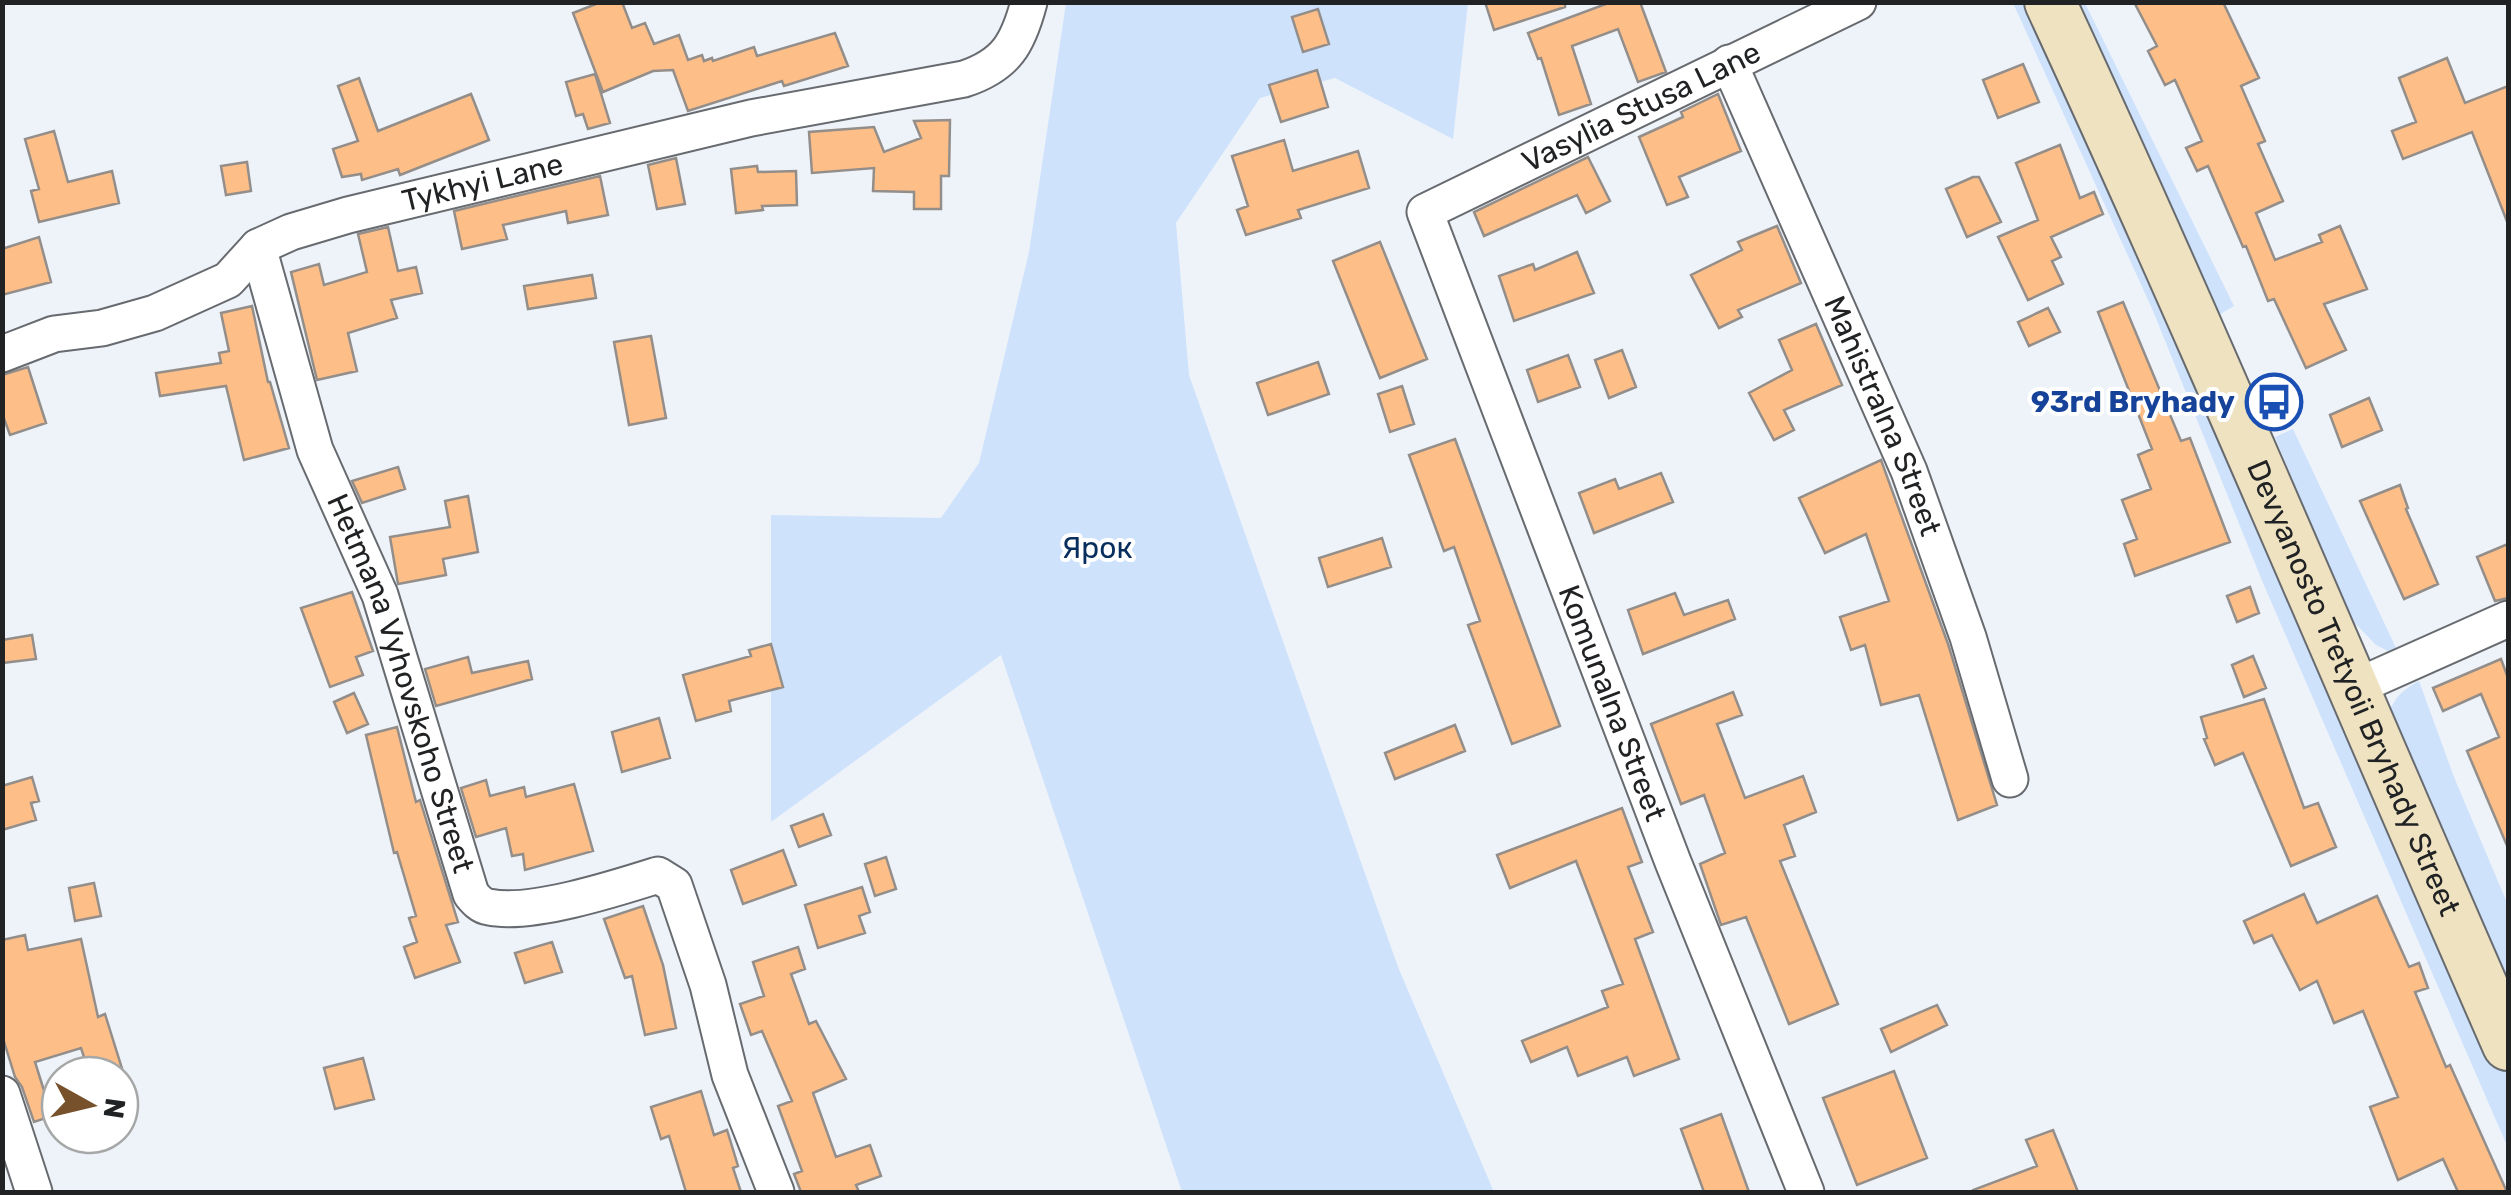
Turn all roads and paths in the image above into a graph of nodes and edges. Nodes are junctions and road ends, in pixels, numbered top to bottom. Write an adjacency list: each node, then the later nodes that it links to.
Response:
1 (1029, 2): 6 (street, Tykhyi Lane)
2 (1858, 2): 4 (street, Vasylia Stusa Lane)
3 (2050, 2): 9 (main road, Devyanosto Tretyoii Bryhady Street)
4 (1729, 64): 5 (street, Vasylia Stusa Lane); 10 (street, Mahistralna Street)
5 (1426, 212): 15 (street, Komunalna Street)
6 (258, 247): 7 (street, Tykhyi Lane); 14 (street, Hetmana Vyhovskoho Street)
7 (2, 354)
8 (2508, 619): 9 (street)
9 (2351, 689): 11 (main road, Devyanosto Tretyoii Bryhady Street)
10 (2010, 779)
11 (2508, 1045)
12 (2, 1094): 13 (street)
13 (34, 1192)
14 (776, 1192)
15 (1806, 1192)

